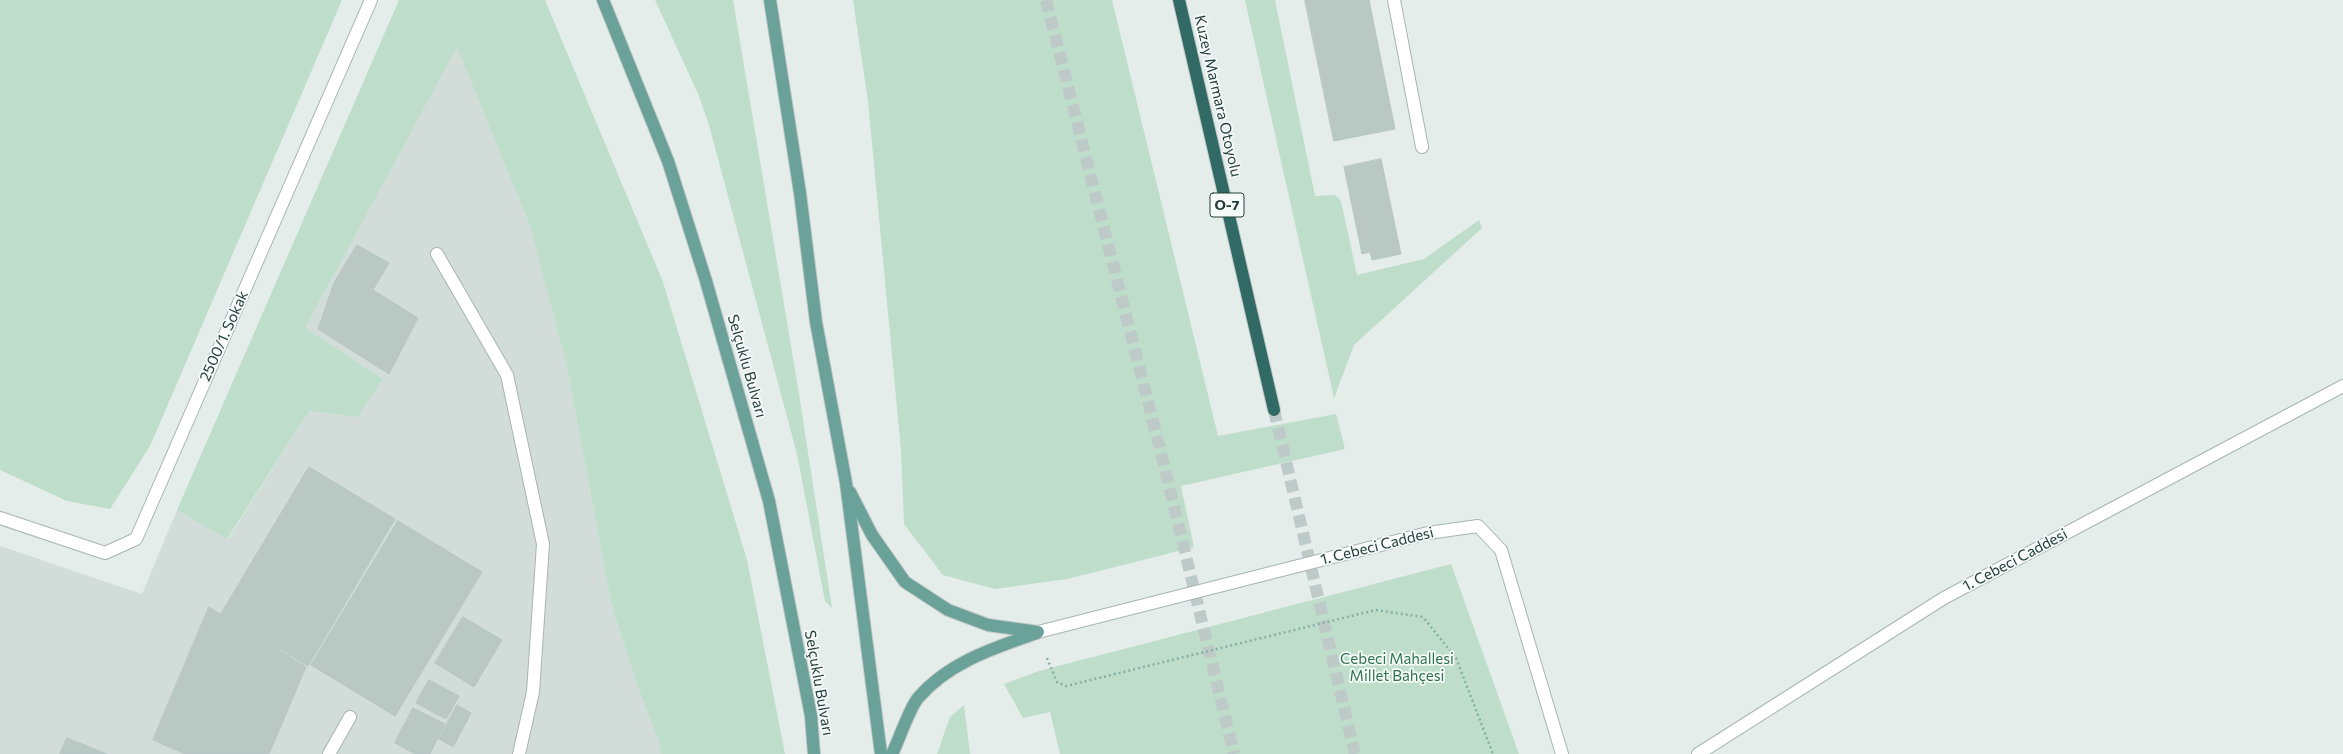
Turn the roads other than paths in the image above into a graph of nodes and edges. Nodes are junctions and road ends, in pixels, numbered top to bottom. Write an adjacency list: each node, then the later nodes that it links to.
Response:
1 (371, 0): 11 (street, 2500/1. Sokak)
2 (602, 0): 16 (main road, Selçuklu Bulvarı)
3 (770, 0): 10 (main road)
4 (1179, 0): 9 (highway, Kuzey Marmara Otoyolu / O-7)
5 (1394, 0): 6 (street)
6 (1422, 147)
7 (437, 254): 15 (street)
8 (2343, 386): 20 (street, 1. Cebeci Caddesi)
9 (1274, 410)
10 (846, 483): 12 (main road); 17 (main road)
11 (0, 518)
12 (1038, 632): 18 (main road); 19 (street, 1. Cebeci Caddesi)
13 (350, 717): 14 (street)
14 (329, 754)
15 (519, 754)
16 (814, 754)
17 (881, 754)
18 (892, 754)
19 (1562, 754)
20 (1698, 754)

